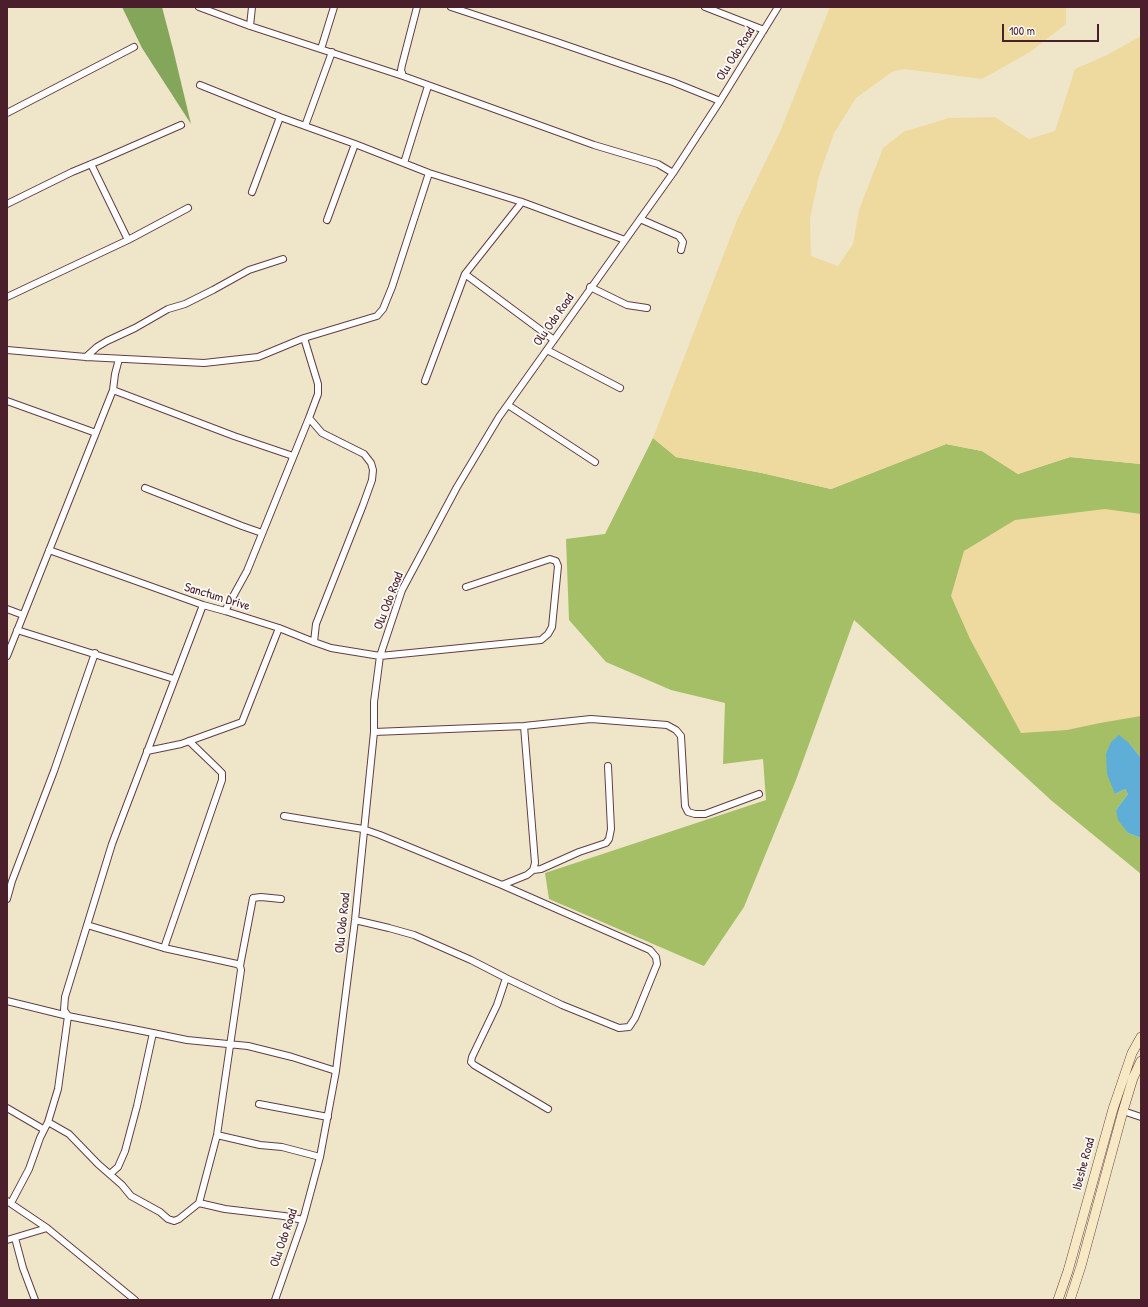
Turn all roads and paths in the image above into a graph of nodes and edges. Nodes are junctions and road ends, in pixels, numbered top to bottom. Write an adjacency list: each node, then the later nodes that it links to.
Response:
1 (198, 7): 8 (street)
2 (252, 7): 8 (street)
3 (334, 7): 11 (street)
4 (417, 7): 13 (street)
5 (451, 7): 16 (street)
6 (705, 7): 9 (street)
7 (778, 7): 9 (street, Olu Odo Road)
8 (250, 26): 11 (street)
9 (764, 30): 16 (street, Olu Odo Road)
10 (134, 47): 17 (street)
11 (321, 49): 12 (street)
12 (332, 52): 13 (street); 20 (street)
13 (402, 76): 15 (street)
14 (200, 85): 18 (street)
15 (428, 86): 22 (street); 25 (street)
16 (720, 101): 25 (street, Olu Odo Road)
17 (7, 113)
18 (280, 117): 20 (street); 26 (street)
19 (181, 125): 23 (street)
20 (305, 126): 21 (street)
21 (355, 144): 22 (street); 31 (street)
22 (404, 163): 24 (street)
23 (91, 164): 28 (street); 32 (street)
24 (429, 173): 27 (street); 40 (street)
25 (673, 173): 30 (street, Olu Odo Road)
26 (252, 192)
27 (522, 202): 33 (street); 36 (street)
28 (7, 204)
29 (188, 208): 32 (street)
30 (640, 219): 33 (street, Olu Odo Road); 34 (street)
31 (327, 220)
32 (128, 240): 38 (street)
33 (625, 240): 37 (street, Olu Odo Road)
34 (681, 250)
35 (283, 259): 44 (street)
36 (465, 274): 41 (street); 46 (street)
37 (590, 287): 39 (street); 41 (street, Olu Odo Road)
38 (7, 297)
39 (647, 308)
40 (304, 338): 45 (street); 51 (street)
41 (554, 340): 43 (street, Olu Odo Road)
42 (7, 350): 44 (street)
43 (547, 350): 47 (street); 50 (street, Olu Odo Road)
44 (86, 357): 45 (street)
45 (118, 359): 48 (street)
46 (425, 381)
47 (620, 388)
48 (113, 390): 52 (street); 53 (street)
49 (7, 401): 52 (street)
50 (508, 405): 54 (street); 68 (street, Olu Odo Road)
51 (309, 418): 53 (street); 65 (street)
52 (96, 433): 57 (street)
53 (293, 456): 56 (street)
54 (595, 462)
55 (145, 488): 56 (street)
56 (262, 533): 61 (street)
57 (49, 550): 59 (street, Sanctum Drive); 62 (street)
58 (466, 587): 68 (street, Sanctum Drive)
59 (203, 605): 61 (street, Sanctum Drive); 69 (street)
60 (7, 609): 62 (street)
61 (225, 611): 63 (street, Sanctum Drive)
62 (23, 615): 64 (street)
63 (279, 628): 65 (street, Sanctum Drive); 72 (street)
64 (18, 630): 66 (street); 67 (street)
65 (314, 642): 68 (street, Sanctum Drive)
66 (95, 653): 69 (street); 80 (street)
67 (7, 656)
68 (380, 656): 71 (street, Olu Odo Road)
69 (174, 679): 73 (street)
70 (524, 726): 71 (street); 75 (street); 78 (street)
71 (374, 732): 77 (street, Olu Odo Road)
72 (189, 741): 73 (street); 84 (street)
73 (147, 751): 83 (street)
74 (608, 766): 78 (street)
75 (759, 794)
76 (284, 816): 77 (street)
77 (363, 829): 79 (street); 82 (street, Olu Odo Road)
78 (533, 870): 79 (street)
79 (502, 885): 86 (street)
80 (7, 899)
81 (281, 899): 85 (street)
82 (355, 920): 86 (street); 93 (street, Olu Odo Road)
83 (87, 925): 84 (street); 88 (street)
84 (164, 948): 85 (street)
85 (240, 966): 91 (street)
86 (506, 978): 96 (street)
87 (7, 1001): 88 (street)
88 (68, 1016): 89 (street); 100 (street)
89 (152, 1033): 91 (street); 104 (street)
90 (1141, 1037): 114 (main road, Ibeshe Road)
91 (230, 1044): 93 (street); 102 (street)
92 (1141, 1061): 97 (main road, Ibeshe Road)
93 (336, 1071): 99 (street, Olu Odo Road)
94 (260, 1104): 99 (street)
95 (7, 1108): 101 (street)
96 (548, 1108)
97 (1123, 1111): 98 (street); 115 (main road, Ibeshe Road)
98 (1141, 1117)
99 (328, 1118): 103 (street, Olu Odo Road)
100 (48, 1122): 101 (street); 104 (street)
101 (43, 1129): 105 (street)
102 (217, 1135): 103 (street); 106 (street)
103 (320, 1157): 107 (street, Olu Odo Road)
104 (110, 1174): 106 (street)
105 (9, 1202): 108 (street)
106 (199, 1203): 107 (street)
107 (304, 1220): 113 (street, Olu Odo Road)
108 (47, 1228): 109 (street); 112 (street)
109 (15, 1238): 110 (street); 111 (street)
110 (7, 1240)
111 (35, 1300)
112 (135, 1300)
113 (275, 1300)
114 (1058, 1300)
115 (1070, 1300)

